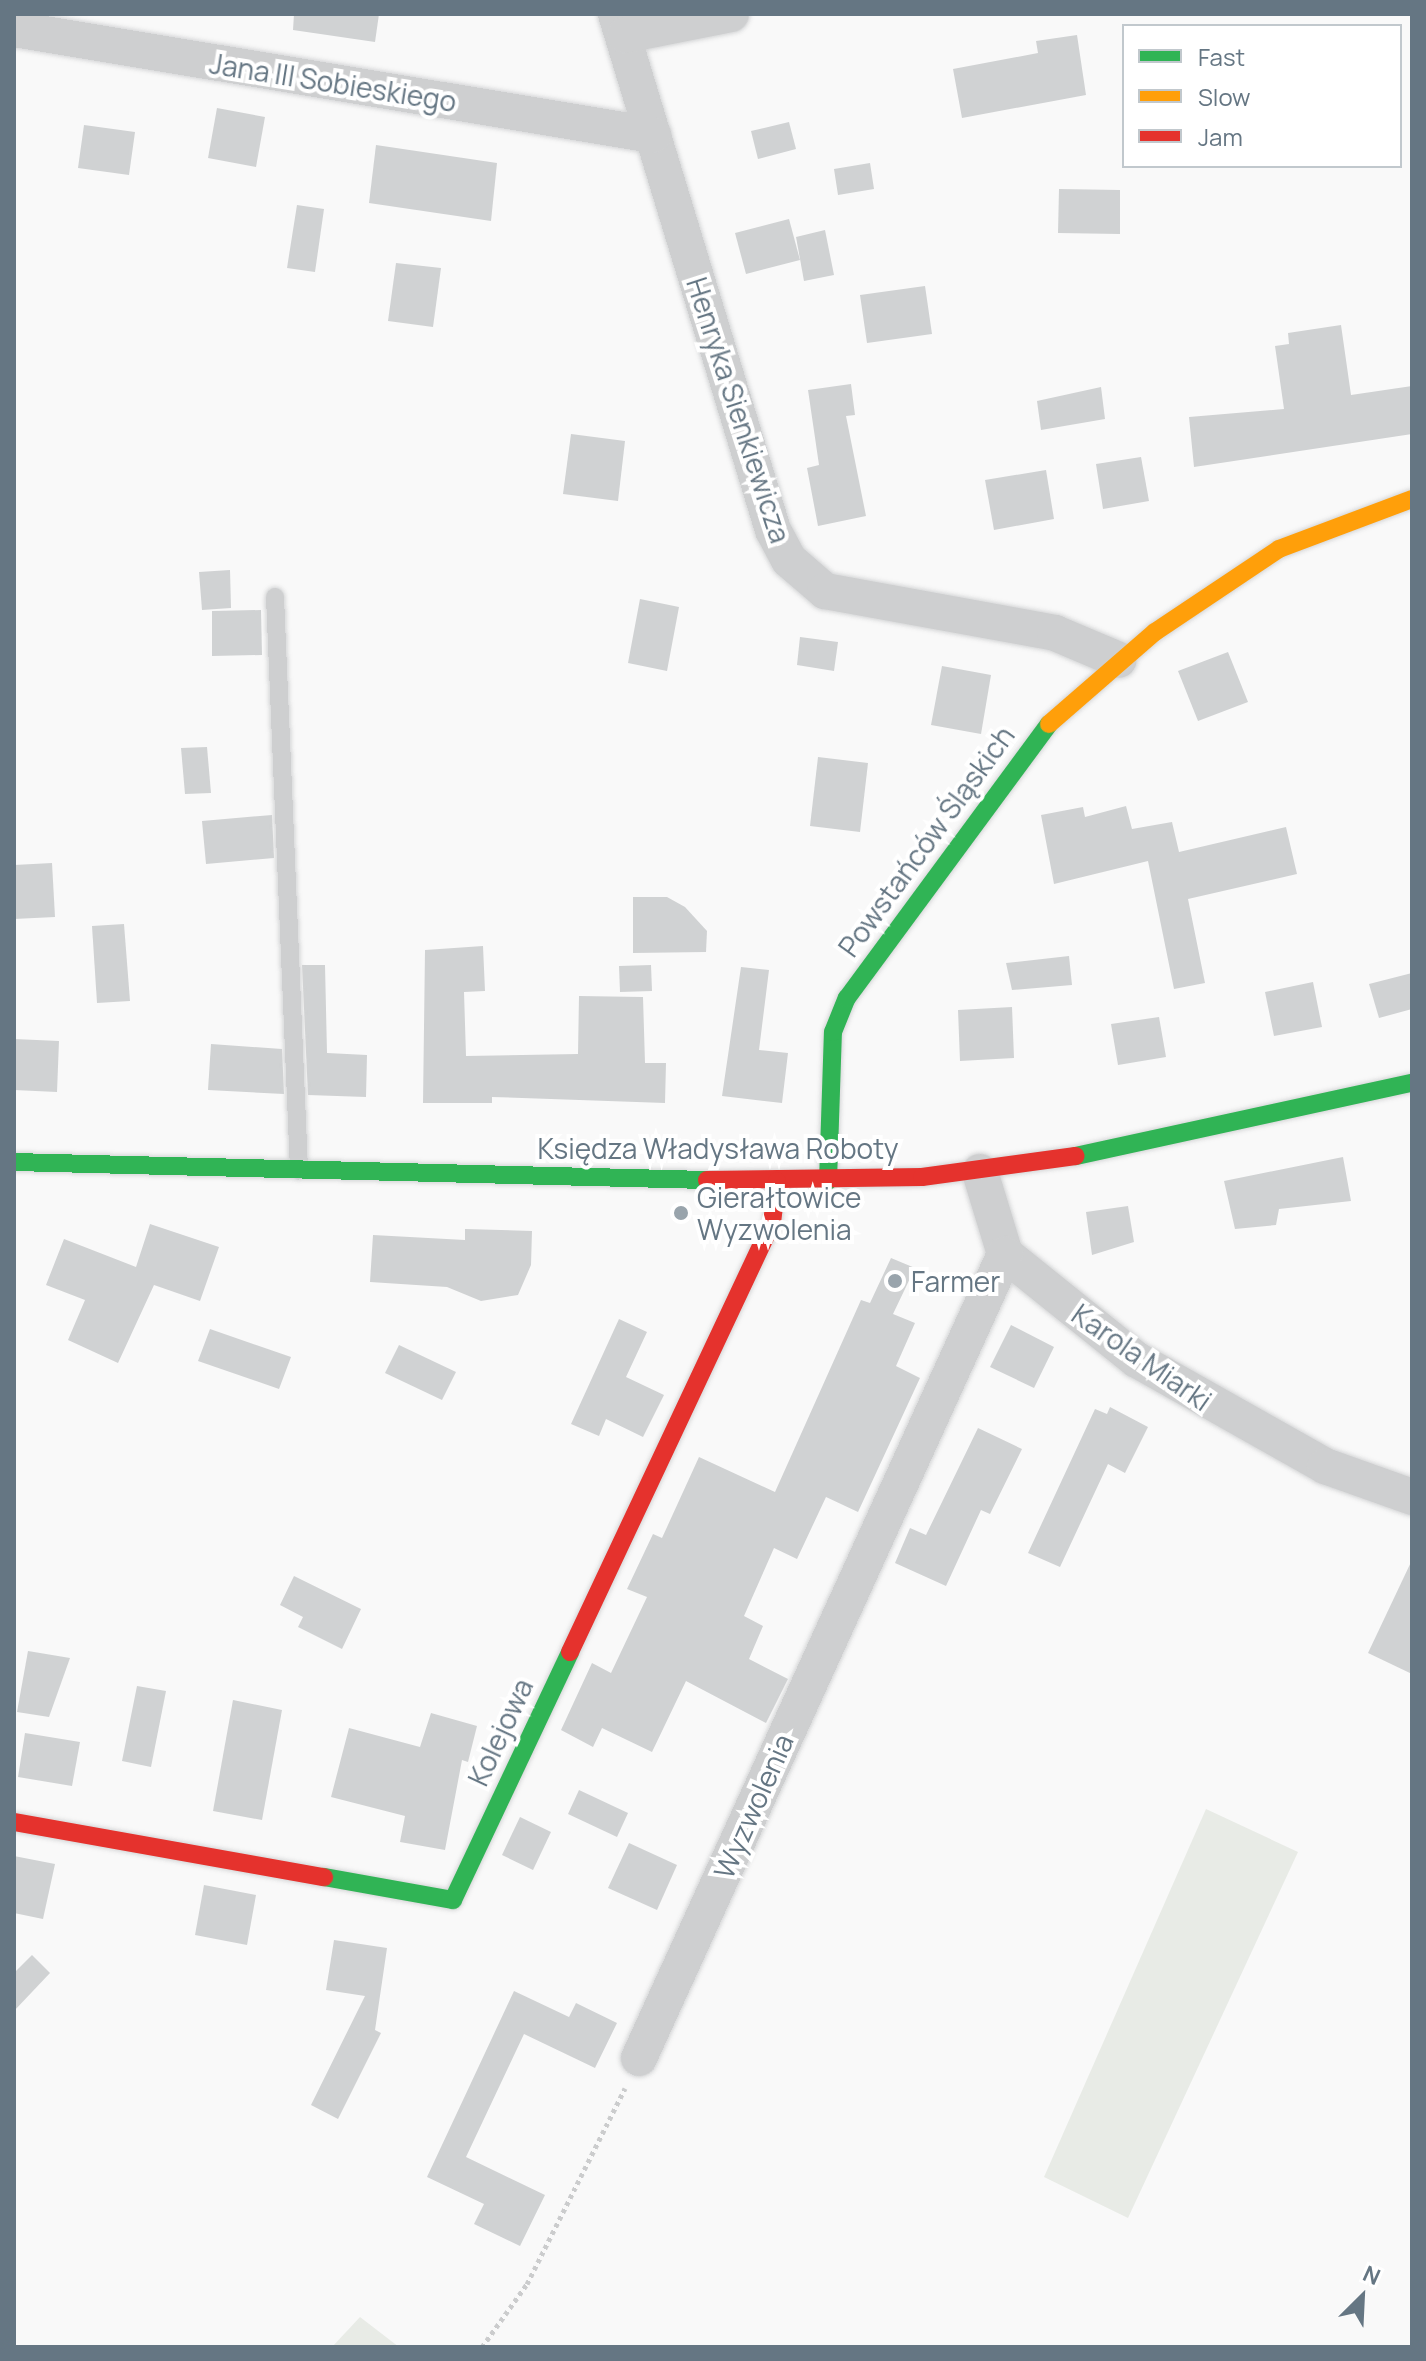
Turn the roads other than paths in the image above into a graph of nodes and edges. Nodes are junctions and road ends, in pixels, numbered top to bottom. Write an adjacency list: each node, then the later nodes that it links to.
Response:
1 (731, 14): 2 (street)
2 (621, 25): 4 (street, Henryka Sienkiewicza)
3 (14, 29): 4 (street, Jana III Sobieskiego)
4 (653, 135): 7 (street, Henryka Sienkiewicza)
5 (1412, 499): 7 (street, Powstańców Śląskich)
6 (275, 597): 10 (lane)
7 (1119, 660): 13 (street, Powstańców Śląskich)
8 (1412, 1083): 11 (street, Księdza Władysława Roboty)
9 (14, 1162): 10 (street, Księdza Władysława Roboty)
10 (299, 1170): 12 (street, Księdza Władysława Roboty)
11 (980, 1172): 13 (street, Księdza Władysława Roboty); 14 (street)
12 (777, 1181): 13 (street, Księdza Władysława Roboty); 16 (street, Kolejowa)
13 (828, 1181)
14 (1005, 1254): 15 (street, Karola Miarki); 17 (street, Wyzwolenia)
15 (1412, 1497)
16 (14, 1822)
17 (639, 2058)

